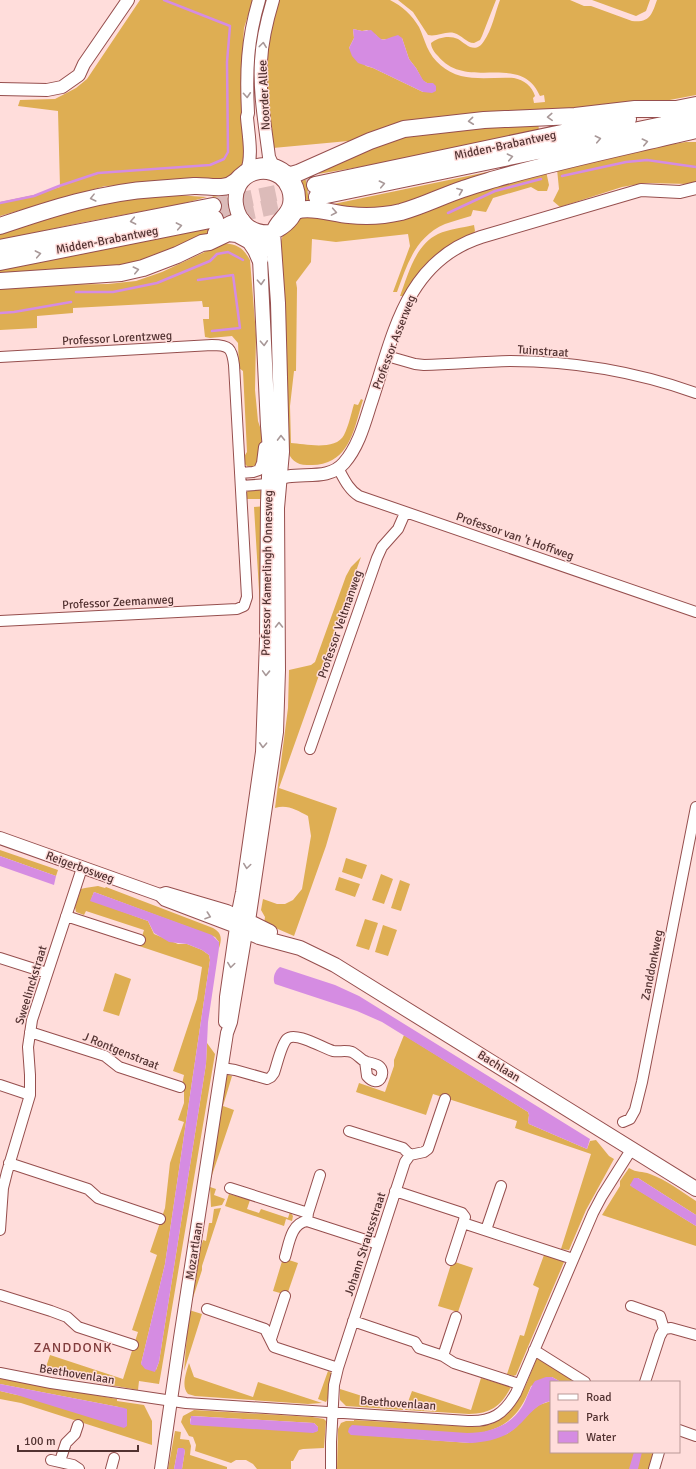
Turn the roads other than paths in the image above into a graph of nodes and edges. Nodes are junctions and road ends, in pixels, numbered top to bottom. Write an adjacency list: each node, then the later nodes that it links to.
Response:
1 (128, 0): 4 (street)
2 (259, 0): 10 (street, Noorder Allee, one-way to 10)
3 (273, 0): 9 (street, Noorder Allee, one-way to 3)
4 (0, 89)
5 (696, 105): 6 (highway, Midden-Brabantweg)
6 (676, 109): 7 (highway, Midden-Brabantweg, one-way to 7); 11 (highway, one-way to 11)
7 (696, 118)
8 (696, 130): 14 (highway, one-way to 8)
9 (273, 166): 10 (main road); 11 (main road)
10 (251, 170): 11 (main road); 12 (main road)
11 (288, 178): 14 (main road); 17 (main road)
12 (236, 186): 15 (highway, one-way to 15); 16 (main road)
13 (696, 188): 23 (street, Professor Asserweg)
14 (296, 211): 17 (main road)
15 (0, 226)
16 (249, 226): 17 (main road); 18 (highway); 20 (main road, Professor Kamerlingh Onnesweg)
17 (277, 230): 29 (main road, Professor Kamerlingh Onnesweg, one-way to 17)
18 (202, 243): 20 (highway); 22 (highway, one-way to 18)
19 (0, 248): 21 (highway, Midden-Brabantweg, one-way to 19)
20 (260, 259): 26 (main road, Professor Kamerlingh Onnesweg, one-way to 26)
21 (0, 262)
22 (0, 281)
23 (386, 356): 25 (street, Tuinstraat); 27 (street, Professor Asserweg)
24 (0, 358): 28 (street, Professor Lorentzweg)
25 (696, 393)
26 (268, 426): 28 (street); 29 (main road, Professor Kamerlingh Onnesweg)
27 (338, 468): 29 (street, Professor Asserweg); 31 (street, Professor van 't Hoffweg)
28 (240, 473): 30 (street)
29 (272, 477): 30 (street); 39 (main road, Professor Kamerlingh Onnesweg)
30 (241, 486): 33 (street, Professor Zeemanweg)
31 (405, 513): 32 (street, Professor van 't Hoffweg); 34 (street, Professor Veltmanweg)
32 (696, 612)
33 (0, 622)
34 (310, 749)
35 (696, 807): 50 (street, Zanddonkweg)
36 (0, 838): 37 (street, Reigerbosweg)
37 (82, 868): 38 (street, Sweelinckstraat); 39 (street, Reigerbosweg)
38 (66, 916): 40 (street); 42 (street, Sweelinckstraat)
39 (242, 924): 45 (street, Mozartlaan); 52 (main road, Bachlaan)
40 (140, 940)
41 (0, 958): 42 (street)
42 (47, 973): 43 (street, Sweelinckstraat)
43 (30, 1032): 47 (street, J Rontgenstraat); 48 (street, Sweelinckstraat)
44 (365, 1061): 45 (street)
45 (222, 1068): 86 (street, Mozartlaan)
46 (0, 1085): 48 (street)
47 (180, 1087)
48 (30, 1094): 54 (street, Sweelinckstraat)
49 (445, 1099): 53 (street)
50 (623, 1122)
51 (349, 1131): 53 (street)
52 (631, 1150): 58 (main road, Bachlaan); 67 (street, Beethovenlaan)
53 (410, 1155): 59 (street, Johann Straussstraat)
54 (9, 1163): 61 (street); 63 (street, Sweelinckstraat)
55 (320, 1175): 60 (street)
56 (501, 1186): 64 (street)
57 (230, 1188): 60 (street)
58 (696, 1189)
59 (395, 1191): 62 (street); 65 (street, Johann Straussstraat)
60 (308, 1217): 65 (street); 66 (street)
61 (160, 1219)
62 (464, 1220): 64 (street); 68 (street)
63 (0, 1223)
64 (486, 1230): 67 (street)
65 (378, 1244): 74 (street, Johann Straussstraat)
66 (285, 1257)
67 (573, 1259): 79 (street, Beethovenlaan)
68 (451, 1260)
69 (0, 1295): 78 (street)
70 (285, 1296): 77 (street)
71 (631, 1306): 75 (street)
72 (207, 1309): 77 (street)
73 (456, 1317): 80 (street)
74 (353, 1321): 80 (street); 81 (street, Johann Straussstraat)
75 (664, 1329): 76 (street); 84 (street)
76 (696, 1335)
77 (270, 1340): 81 (street)
78 (133, 1345)
79 (534, 1350): 83 (street); 85 (street, Beethovenlaan)
80 (443, 1356): 85 (street)
81 (338, 1368): 87 (street, Johann Straussstraat)
82 (0, 1373): 86 (street, Beethovenlaan)
83 (583, 1381)
84 (645, 1381)
85 (519, 1384): 87 (street, Beethovenlaan)
86 (171, 1402): 87 (street, Beethovenlaan); 95 (street, Mozartlaan)
87 (333, 1412): 96 (street, Johann Straussstraat)
88 (78, 1426): 93 (street)
89 (680, 1430): 90 (street)
90 (696, 1436)
91 (658, 1453): 97 (street)
92 (114, 1458): 94 (street)
93 (79, 1469)
94 (111, 1469)
95 (161, 1469)
96 (331, 1469)
97 (654, 1469)

